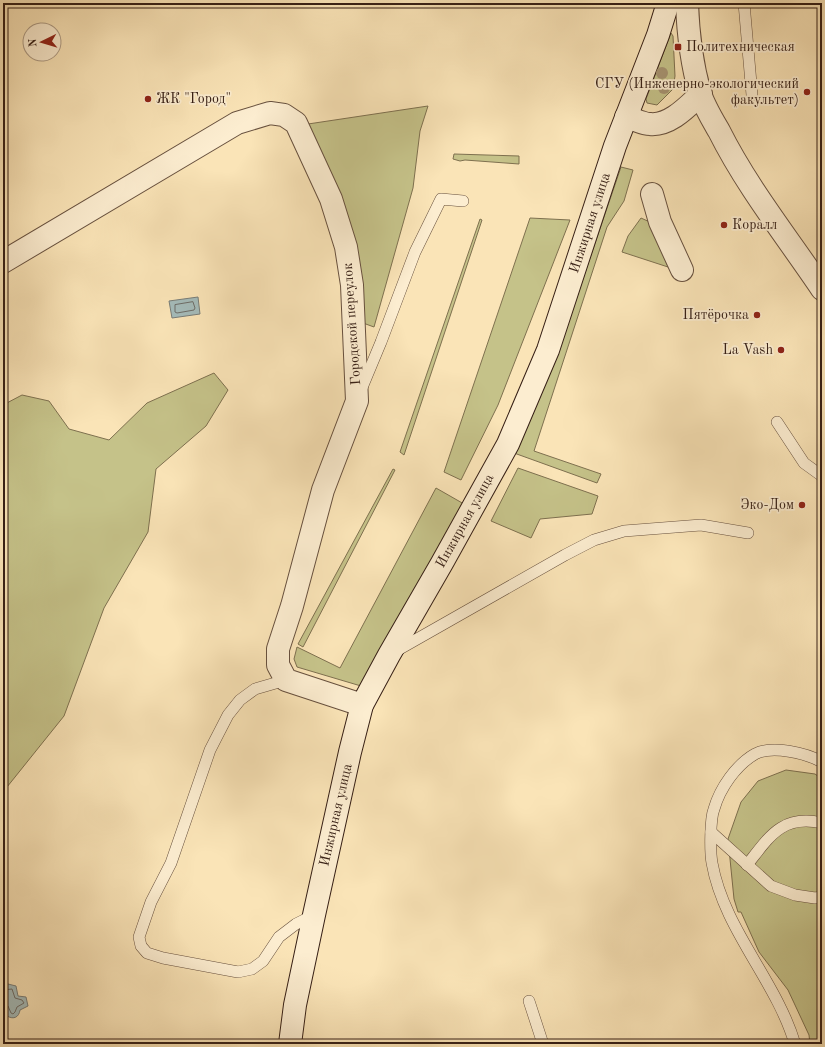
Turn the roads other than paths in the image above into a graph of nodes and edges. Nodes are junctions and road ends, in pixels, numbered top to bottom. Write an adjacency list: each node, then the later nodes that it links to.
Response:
1 (668, 3): 6 (street, Инжирная улица)
2 (687, 3): 4 (street)
3 (744, 3): 5 (lane)
4 (701, 94): 6 (street); 11 (street)
5 (752, 95)
6 (626, 117): 16 (street, Инжирная улица)
7 (652, 194): 10 (street)
8 (463, 201): 12 (lane)
9 (3, 262): 12 (street, Городской переулок)
10 (682, 270)
11 (822, 288)
12 (357, 401): 17 (street, Городской переулок)
13 (777, 422): 14 (lane)
14 (822, 476)
15 (748, 533): 16 (lane)
16 (389, 655): 18 (street, Инжирная улица)
17 (286, 680): 18 (street); 24 (lane)
18 (362, 705): 24 (street, Инжирная улица)
19 (822, 762): 21 (lane)
20 (822, 823): 22 (lane)
21 (711, 832): 22 (lane); 28 (lane)
22 (747, 865): 23 (lane)
23 (822, 897)
24 (314, 915): 26 (street, Инжирная улица)
25 (529, 1001): 27 (lane)
26 (290, 1044)
27 (543, 1044)
28 (795, 1044)

